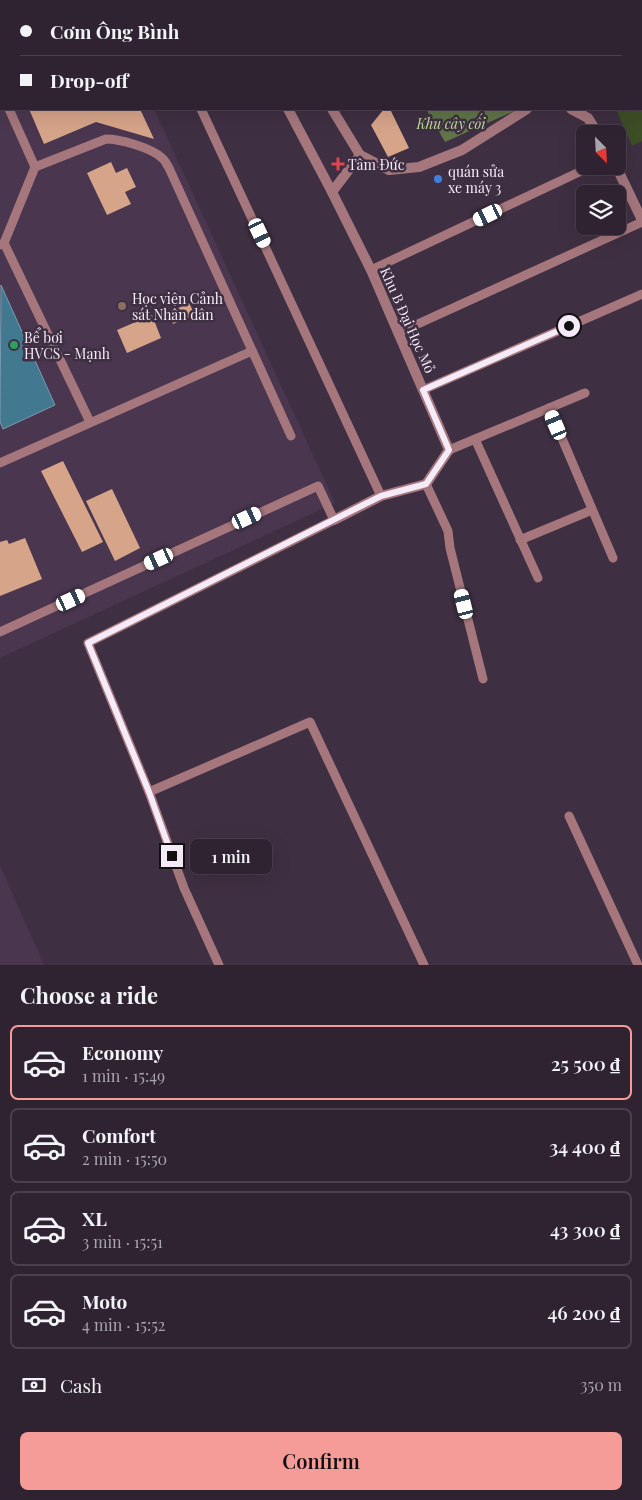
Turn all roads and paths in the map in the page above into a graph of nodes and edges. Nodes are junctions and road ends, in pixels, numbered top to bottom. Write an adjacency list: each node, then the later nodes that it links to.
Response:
1 (9, 110): 9 (lane)
2 (201, 110): 28 (lane)
3 (289, 110): 12 (street, Khu B Đại Học Mỏ)
4 (333, 110): 8 (street)
5 (525, 110): 8 (street)
6 (573, 110): 7 (street)
7 (592, 125)
8 (360, 155): 12 (street)
9 (34, 168): 14 (lane); 18 (lane)
10 (576, 174): 15 (lane)
11 (620, 175): 13 (street)
12 (332, 192): 15 (street, Khu B Đại Học Mỏ)
13 (642, 221): 17 (lane)
14 (2, 244): 22 (lane)
15 (371, 270): 17 (street, Khu B Đại Học Mỏ)
16 (642, 294): 19 (lane)
17 (398, 333): 19 (street, Khu B Đại Học Mỏ)
18 (252, 351): 22 (lane); 23 (lane)
19 (423, 390): 25 (street, Khu B Đại Học Mỏ)
20 (584, 393): 21 (lane)
21 (549, 408): 24 (lane); 29 (lane)
22 (90, 422): 26 (lane)
23 (291, 436)
24 (475, 439): 25 (lane); 31 (lane)
25 (449, 450): 27 (street)
26 (0, 463)
27 (426, 484): 28 (street); 35 (lane)
28 (381, 496): 30 (street)
29 (592, 510): 31 (lane); 32 (lane)
30 (334, 520): 34 (lane); 36 (lane)
31 (520, 540): 33 (lane)
32 (613, 558)
33 (538, 578)
34 (0, 632)
35 (483, 679)
36 (149, 792): 38 (lane); 39 (lane)
37 (569, 816): 40 (lane)
38 (219, 965)
39 (424, 965)
40 (638, 965)

